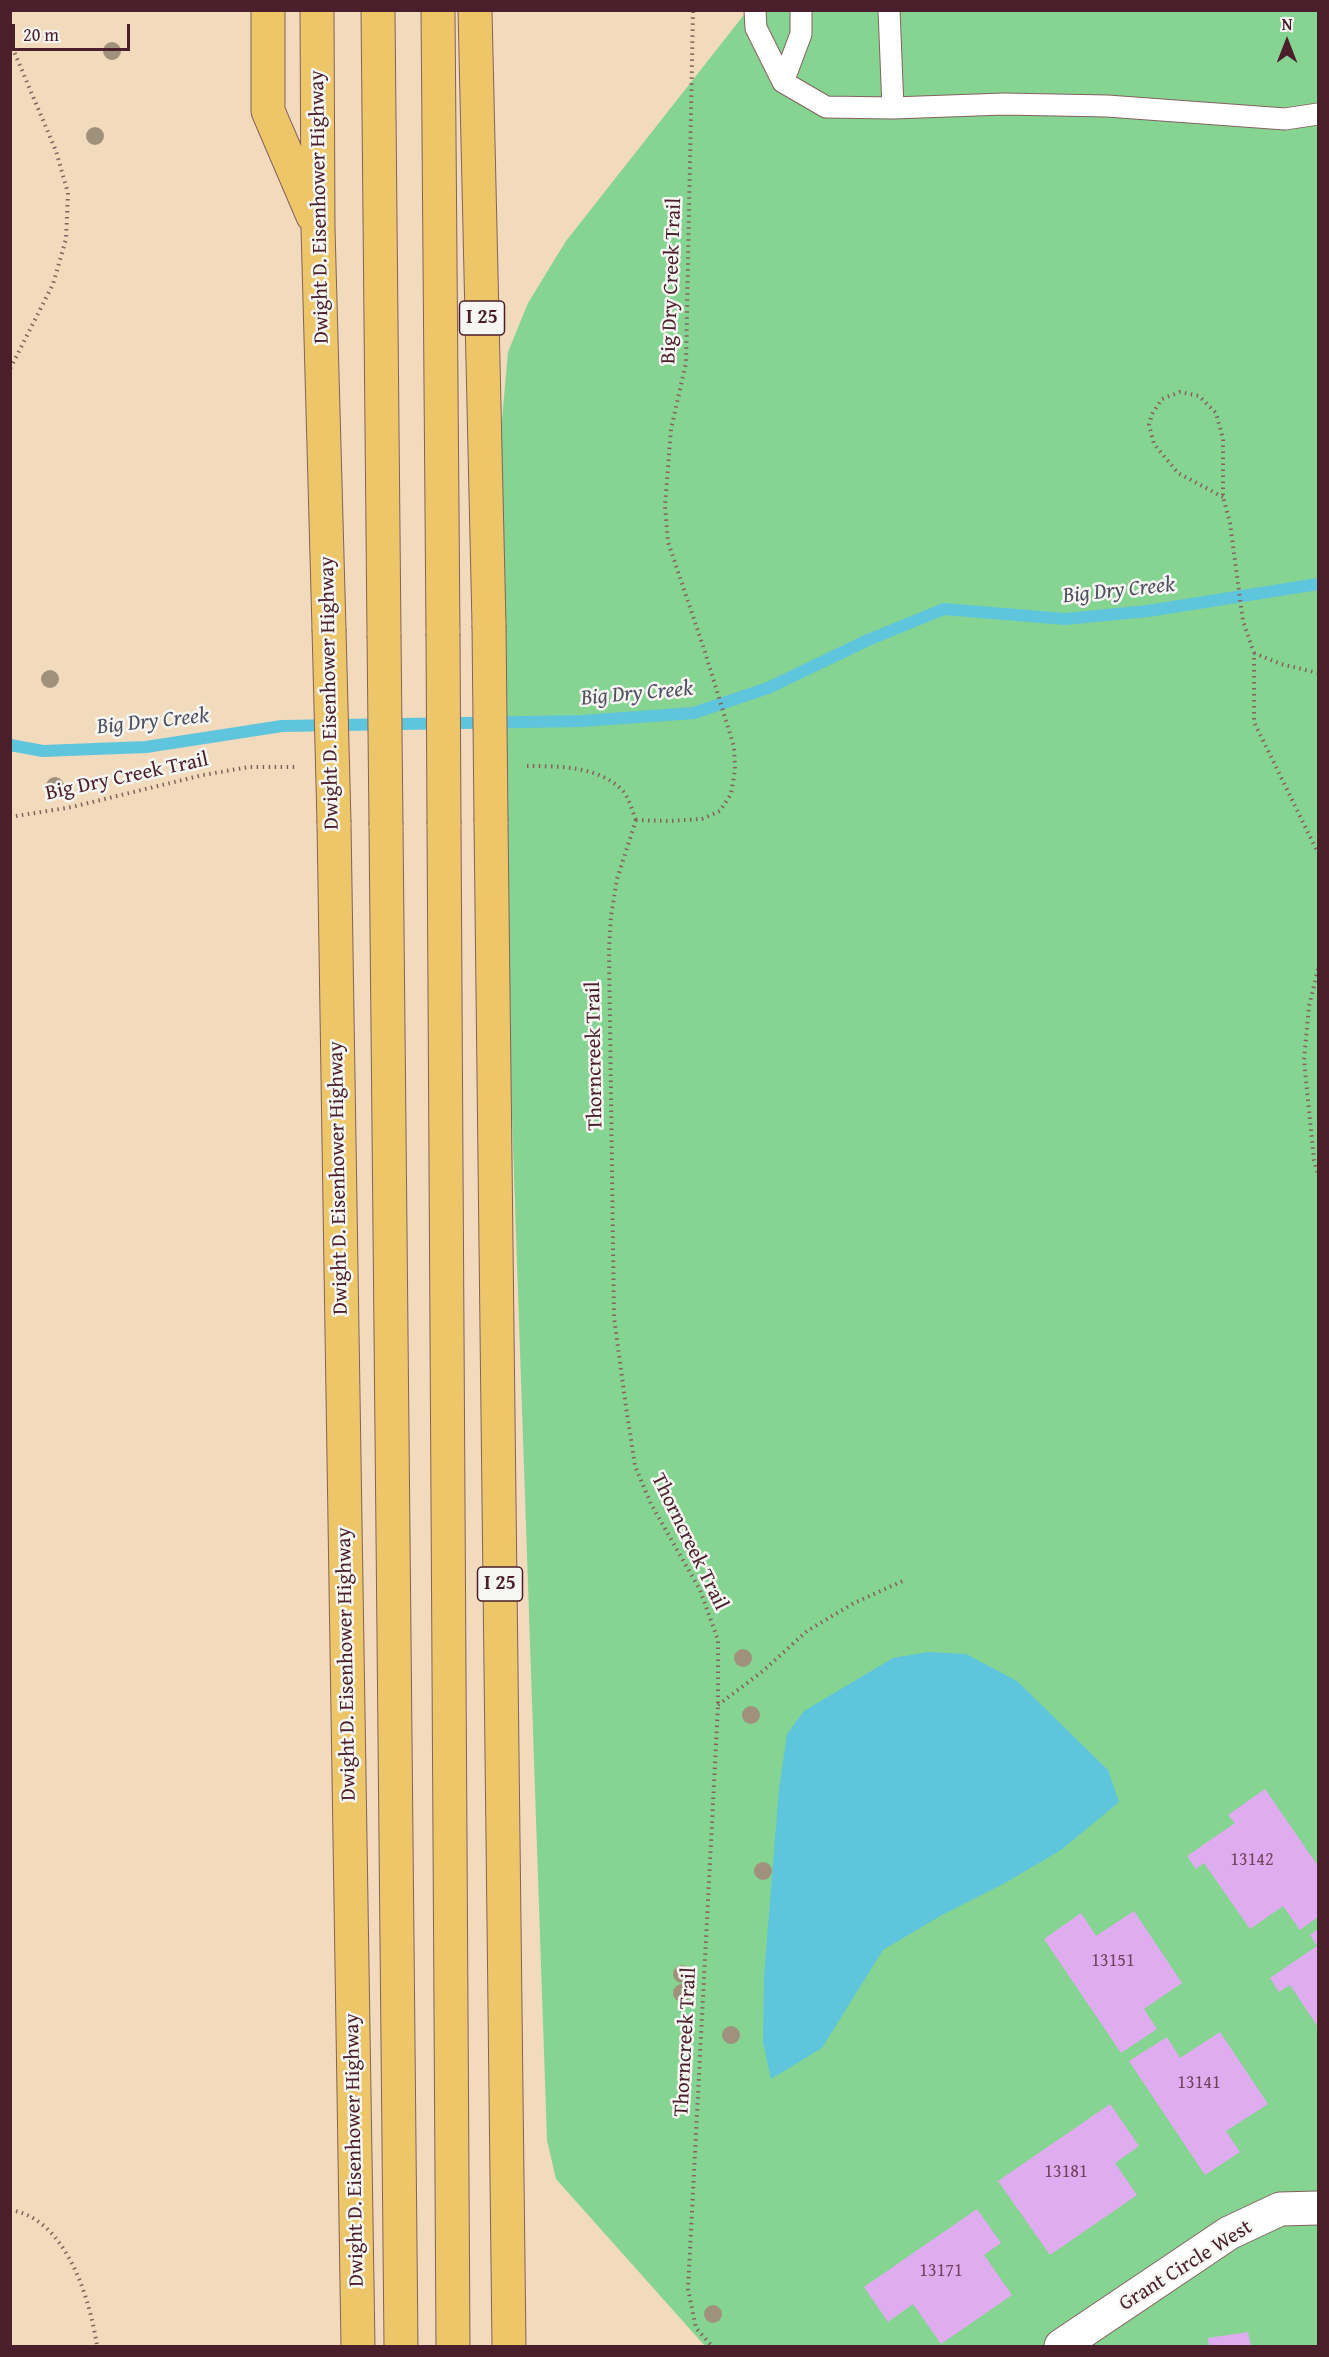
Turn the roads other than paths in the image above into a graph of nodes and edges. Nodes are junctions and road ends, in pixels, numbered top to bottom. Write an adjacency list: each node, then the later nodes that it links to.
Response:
1 (268, 10): 12 (highway)
2 (317, 10): 12 (highway, Dwight D. Eisenhower Highway)
3 (378, 10): 15 (highway, bridge)
4 (438, 10): 16 (highway, bridge)
5 (475, 10): 17 (highway, I 25, bridge)
6 (755, 10): 9 (lane)
7 (801, 10): 9 (lane)
8 (889, 10): 10 (lane)
9 (783, 82): 10 (lane)
10 (893, 108): 11 (lane)
11 (1318, 114)
12 (318, 228): 14 (highway, Dwight D. Eisenhower Highway, bridge)
13 (1318, 2208): 18 (street, Grant Circle West)
14 (358, 2346)
15 (401, 2346)
16 (453, 2346)
17 (509, 2346)
18 (1061, 2346)

